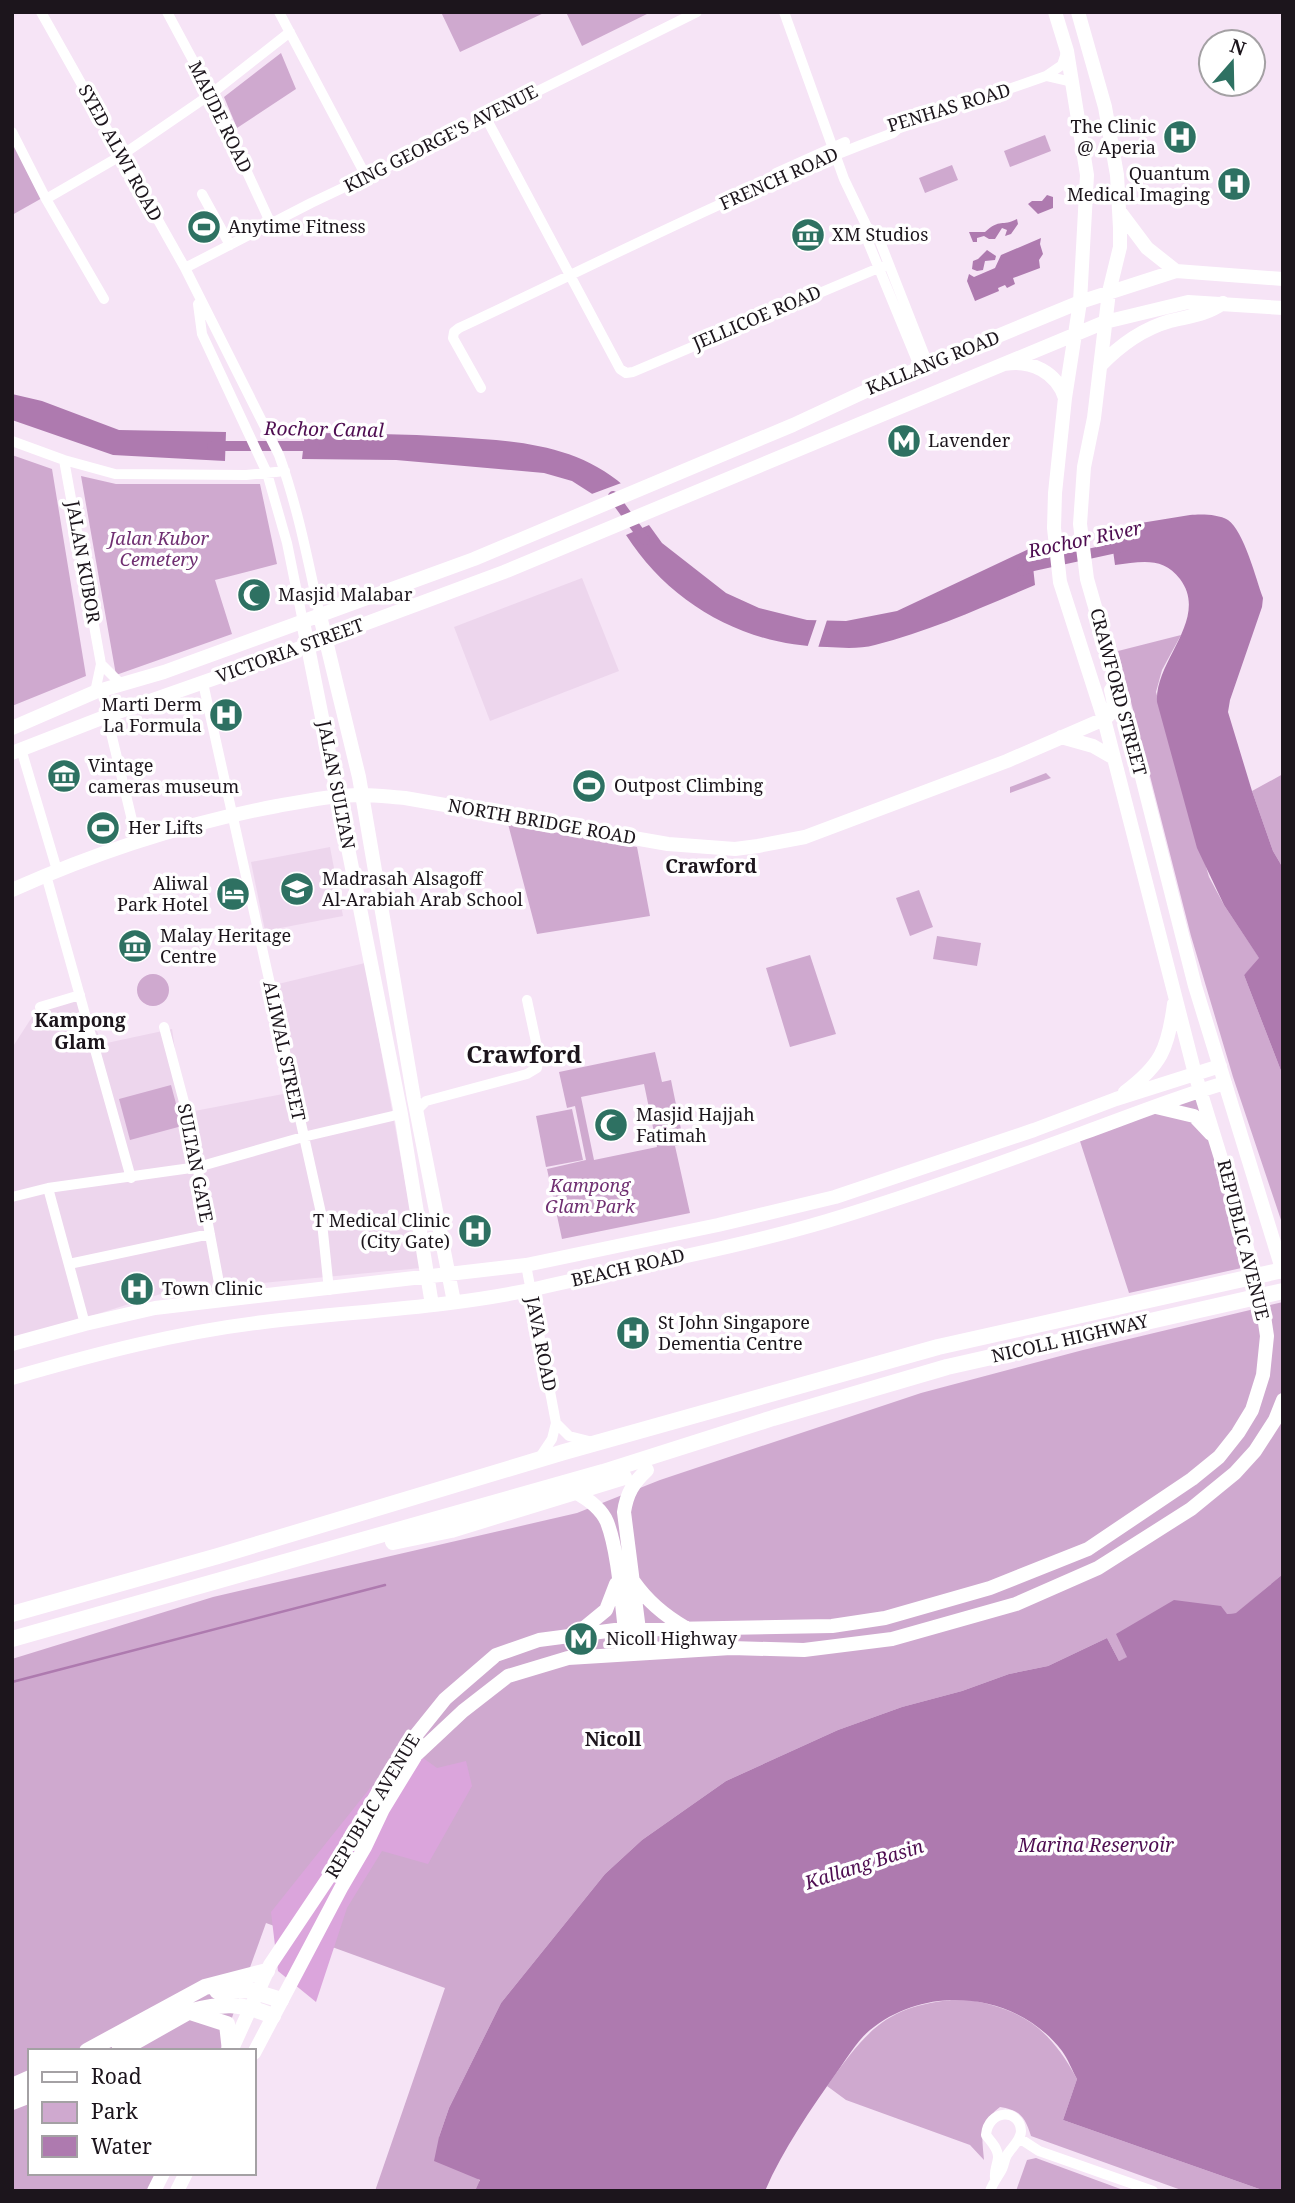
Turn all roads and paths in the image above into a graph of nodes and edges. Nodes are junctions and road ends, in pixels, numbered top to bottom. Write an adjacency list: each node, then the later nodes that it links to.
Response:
1 (41, 12): 18 (street, SYED ALWI ROAD)
2 (167, 12): 12 (street, MAUDE ROAD)
3 (279, 12): 8 (street)
4 (697, 12): 13 (street, KING GEORGE'S AVENUE)
5 (784, 12): 17 (street)
6 (1055, 12): 9 (main road, CRAWFORD STREET)
7 (1079, 12): 22 (main road, CRAWFORD STREET)
8 (290, 32): 12 (street); 19 (street)
9 (1067, 51): 10 (street); 11 (main road, CRAWFORD STREET)
10 (1046, 76): 11 (street); 14 (street, PENHAS ROAD)
11 (1072, 82): 33 (main road, CRAWFORD STREET)
12 (211, 94): 18 (street); 23 (street, MAUDE ROAD)
13 (486, 118): 19 (street, KING GEORGE'S AVENUE); 28 (street)
14 (900, 127): 16 (street, PENHAS ROAD); 17 (street, FRENCH ROAD)
15 (12, 132): 21 (street)
16 (852, 140): 17 (street, FRENCH ROAD)
17 (833, 151): 25 (street); 28 (street, FRENCH ROAD)
18 (122, 155): 21 (street); 26 (street, SYED ALWI ROAD)
19 (367, 178): 23 (street, KING GEORGE'S AVENUE)
20 (202, 194): 24 (street)
21 (46, 198): 32 (street)
22 (1118, 209): 27 (main road); 30 (main road, CRAWFORD STREET)
23 (271, 223): 24 (street, KING GEORGE'S AVENUE)
24 (230, 245): 26 (street, KING GEORGE'S AVENUE)
25 (884, 265): 28 (street, JELLICOE ROAD); 38 (street)
26 (186, 268): 31 (street, SYED ALWI ROAD)
27 (1176, 271): 29 (main road, KALLANG ROAD); 30 (main road, KALLANG ROAD)
28 (569, 275): 41 (street, FRENCH ROAD)
29 (1283, 279)
30 (1109, 292): 33 (main road, KALLANG ROAD); 36 (main road, CRAWFORD STREET)
31 (197, 295): 45 (street, SYED ALWI ROAD); 46 (street, SYED ALWI ROAD)
32 (104, 299)
33 (1080, 302): 37 (main road, CRAWFORD STREET); 38 (main road, KALLANG ROAD)
34 (1223, 303): 35 (main road, KALLANG ROAD); 36 (main road, KALLANG ROAD); 40 (main road)
35 (1283, 308)
36 (1105, 322): 37 (main road, KALLANG ROAD); 40 (main road, CRAWFORD STREET)
37 (1077, 332): 39 (main road, KALLANG ROAD); 42 (main road, CRAWFORD STREET)
38 (924, 366): 47 (main road, KALLANG ROAD)
39 (995, 366): 42 (main road); 48 (main road, KALLANG ROAD)
40 (1100, 366): 49 (main road, CRAWFORD STREET)
41 (481, 388)
42 (1065, 398): 59 (main road, CRAWFORD STREET)
43 (12, 441): 44 (street)
44 (65, 460): 46 (street); 54 (street, JALAN KUBOR)
45 (285, 471): 46 (street); 50 (street, JALAN SULTAN)
46 (267, 473): 51 (street, JALAN SULTAN)
47 (596, 509): 50 (main road, VICTORIA STREET)
48 (606, 531): 52 (main road, VICTORIA STREET)
49 (1088, 583): 59 (main road); 75 (main road, CRAWFORD STREET)
50 (320, 616): 51 (main road, VICTORIA STREET); 52 (main road, JALAN SULTAN)
51 (303, 622): 53 (main road, JALAN SULTAN); 56 (main road, VICTORIA STREET)
52 (324, 638): 53 (main road, VICTORIA STREET); 64 (main road, JALAN SULTAN)
53 (308, 644): 55 (main road, VICTORIA STREET); 65 (main road, JALAN SULTAN)
54 (101, 664): 56 (street); 57 (street, JALAN KUBOR)
55 (204, 683): 58 (main road, VICTORIA STREET); 66 (street, ALIWAL STREET)
56 (121, 684): 57 (main road, VICTORIA STREET)
57 (95, 692): 60 (main road, VICTORIA STREET)
58 (107, 716): 62 (main road, VICTORIA STREET); 67 (street)
59 (1104, 719): 61 (main road, NORTH BRIDGE ROAD); 63 (main road, CRAWFORD STREET)
60 (12, 728)
61 (1061, 737): 63 (main road); 64 (main road, NORTH BRIDGE ROAD)
62 (17, 751): 68 (street)
63 (1114, 758): 71 (main road, CRAWFORD STREET)
64 (362, 795): 65 (main road, NORTH BRIDGE ROAD); 80 (main road, JALAN SULTAN)
65 (339, 797): 66 (main road, NORTH BRIDGE ROAD); 80 (main road, JALAN SULTAN)
66 (232, 814): 67 (main road, NORTH BRIDGE ROAD); 83 (street, ALIWAL STREET)
67 (137, 841): 68 (main road, NORTH BRIDGE ROAD)
68 (52, 872): 69 (main road, NORTH BRIDGE ROAD); 70 (street)
69 (12, 890)
70 (80, 995): 73 (street); 86 (street)
71 (1175, 996): 76 (main road, CRAWFORD STREET); 79 (main road)
72 (527, 1000): 80 (street)
73 (40, 1007)
74 (164, 1027): 85 (street, SULTAN GATE)
75 (1220, 1066): 76 (main road, BEACH ROAD); 77 (main road, CRAWFORD STREET)
76 (1195, 1074): 78 (main road, CRAWFORD STREET); 79 (main road, BEACH ROAD)
77 (1225, 1083): 78 (main road, BEACH ROAD); 93 (main road, REPUBLIC AVENUE)
78 (1201, 1090): 81 (main road, BEACH ROAD); 84 (main road, REPUBLIC AVENUE)
79 (1123, 1097): 82 (main road); 90 (main road, BEACH ROAD)
80 (407, 1106): 83 (street); 94 (main road, JALAN SULTAN); 95 (main road, JALAN SULTAN)
81 (1155, 1107): 82 (main road, BEACH ROAD); 84 (main road)
82 (1138, 1113): 96 (main road, BEACH ROAD)
83 (303, 1137): 85 (street); 97 (street, ALIWAL STREET)
84 (1217, 1140): 118 (main road, REPUBLIC AVENUE)
85 (198, 1167): 86 (street); 89 (street, SULTAN GATE)
86 (131, 1178): 87 (street)
87 (48, 1188): 88 (street); 91 (street)
88 (12, 1197)
89 (210, 1234): 91 (street); 101 (street, SULTAN GATE)
90 (562, 1258): 92 (main road, BEACH ROAD); 96 (main road)
91 (69, 1264): 105 (street)
92 (526, 1265): 94 (main road, BEACH ROAD); 98 (street, JAVA ROAD)
93 (1283, 1271): 111 (highway, NICOLL HIGHWAY)
94 (449, 1275): 95 (main road, BEACH ROAD); 102 (main road, JALAN SULTAN)
95 (428, 1279): 97 (main road, BEACH ROAD); 103 (main road, JALAN SULTAN)
96 (566, 1282): 98 (main road, BEACH ROAD)
97 (329, 1290): 100 (main road, BEACH ROAD)
98 (530, 1290): 102 (main road, BEACH ROAD); 110 (street, JAVA ROAD)
99 (1283, 1291): 109 (highway, NICOLL HIGHWAY)
100 (262, 1294): 101 (main road, BEACH ROAD); 104 (main road)
101 (222, 1299): 105 (main road, BEACH ROAD)
102 (454, 1302): 103 (main road, BEACH ROAD)
103 (432, 1305): 104 (main road, BEACH ROAD)
104 (265, 1322): 107 (main road, BEACH ROAD)
105 (85, 1324): 106 (main road, BEACH ROAD)
106 (12, 1344)
107 (12, 1378)
108 (1283, 1400): 122 (main road, REPUBLIC AVENUE)
109 (773, 1418): 113 (highway); 115 (highway, NICOLL HIGHWAY)
110 (556, 1423): 111 (street); 112 (street)
111 (600, 1441): 112 (highway, NICOLL HIGHWAY)
112 (538, 1460): 117 (highway, NICOLL HIGHWAY)
113 (647, 1470): 114 (highway); 116 (main road)
114 (575, 1492): 115 (highway); 116 (main road)
115 (318, 1554): 121 (highway, NICOLL HIGHWAY)
116 (624, 1577): 118 (main road); 119 (main road); 120 (main road)
117 (12, 1614)
118 (689, 1629): 119 (main road, REPUBLIC AVENUE)
119 (631, 1630): 120 (main road, REPUBLIC AVENUE); 122 (main road)
120 (577, 1634): 123 (main road, REPUBLIC AVENUE)
121 (12, 1639)
122 (635, 1653): 125 (main road, REPUBLIC AVENUE)
123 (267, 1971): 124 (main road, REPUBLIC AVENUE); 126 (highway)
124 (255, 2000): 125 (highway); 126 (highway); 127 (highway); 131 (main road, REPUBLIC AVENUE)
125 (281, 2000): 127 (main road, REPUBLIC AVENUE)
126 (189, 2004): 128 (highway); 129 (highway); 130 (highway)
127 (273, 2016): 132 (main road, REPUBLIC AVENUE)
128 (91, 2049)
129 (122, 2049)
130 (231, 2049)
131 (232, 2049)
132 (256, 2049)
133 (28, 2079): 134 (highway)
134 (12, 2086)
135 (1019, 2138): 138 (street); 138 (street); 142 (street)
136 (162, 2175): 139 (main road)
137 (185, 2175): 140 (main road)
138 (995, 2178): 141 (street)
139 (155, 2191)
140 (177, 2191)
141 (990, 2191)
142 (1153, 2191)

